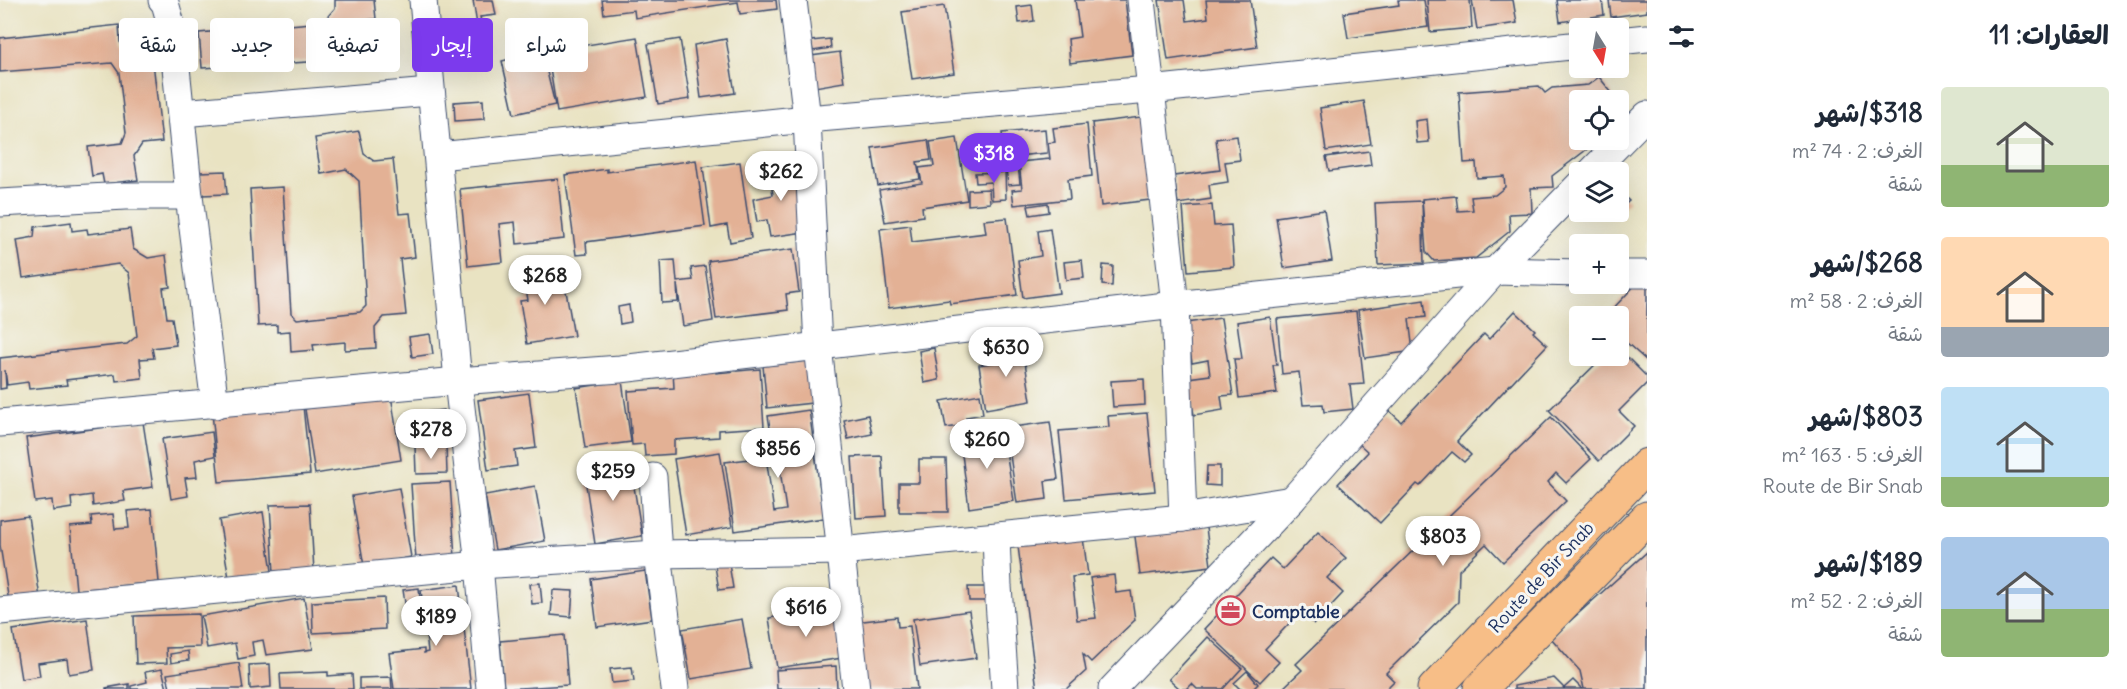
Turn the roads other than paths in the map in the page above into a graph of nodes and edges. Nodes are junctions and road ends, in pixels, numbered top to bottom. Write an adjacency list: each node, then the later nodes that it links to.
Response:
1 (162, 0): 10 (street)
2 (423, 0): 9 (street)
3 (793, 0): 12 (street)
4 (1141, 0): 8 (street)
5 (1647, 38): 6 (street)
6 (1629, 40)
7 (1569, 46): 8 (street)
8 (1150, 90): 12 (street); 22 (street)
9 (430, 92): 10 (street); 13 (street)
10 (181, 113): 15 (street)
11 (1647, 115): 14 (street)
12 (807, 118): 13 (street); 23 (street)
13 (438, 156): 24 (street)
14 (1601, 162)
15 (189, 195): 17 (street); 25 (street)
16 (1569, 195): 18 (street)
17 (0, 203)
18 (1495, 270): 19 (street); 22 (street); 29 (street)
19 (1569, 273)
20 (1629, 274): 21 (street)
21 (1647, 274)
22 (1175, 305): 23 (street); 30 (street)
23 (818, 346): 24 (street); 33 (street)
24 (458, 381): 25 (street); 35 (street)
25 (215, 405): 26 (street)
26 (0, 423)
27 (1647, 465): 42 (main road, Route de Bir Snab)
28 (653, 477): 34 (street)
29 (1292, 500): 30 (street); 41 (street)
30 (1183, 518): 32 (street)
31 (1647, 518): 43 (main road, Route de Bir Snab)
32 (996, 537): 33 (street); 40 (street)
33 (840, 551): 34 (street); 39 (street)
34 (658, 554): 35 (street); 38 (street)
35 (479, 565): 36 (street); 37 (street)
36 (0, 611)
37 (490, 689)
38 (675, 689)
39 (856, 689)
40 (1005, 689)
41 (1112, 689)
42 (1434, 689)
43 (1480, 689)

